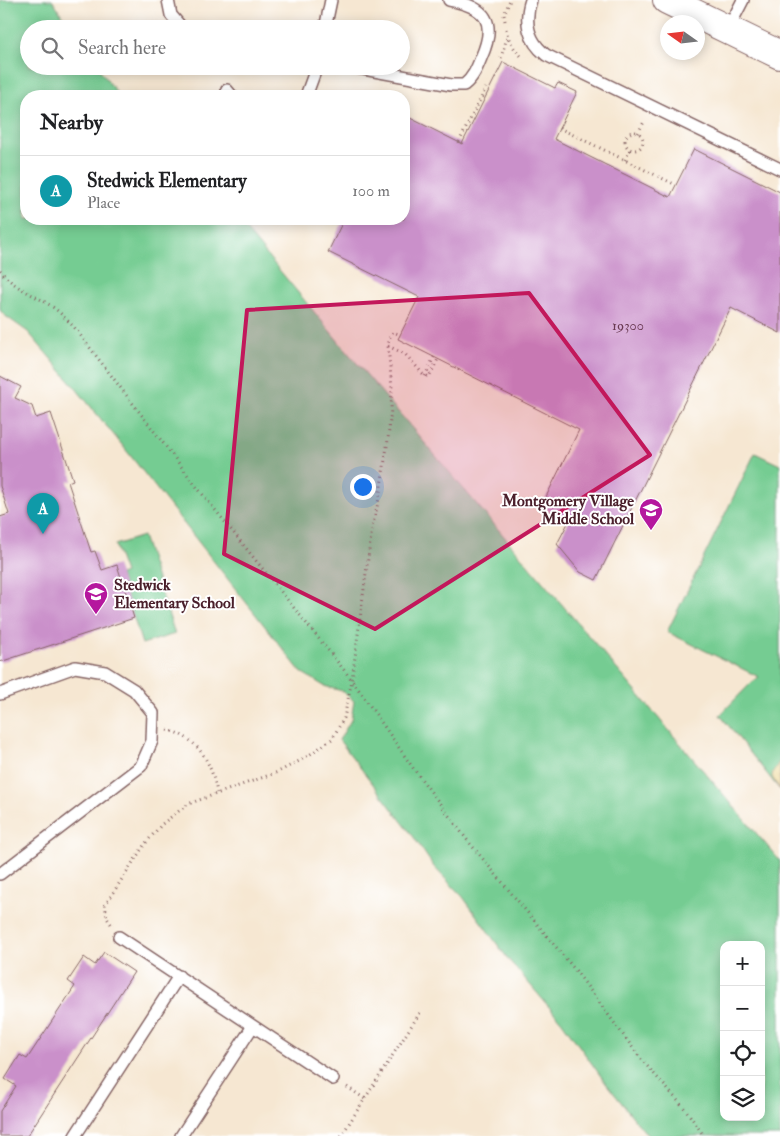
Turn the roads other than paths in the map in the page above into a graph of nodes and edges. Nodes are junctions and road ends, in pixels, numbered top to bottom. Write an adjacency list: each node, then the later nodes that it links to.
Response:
1 (168, 0): 7 (lane)
2 (331, 0): 8 (lane)
3 (449, 0): 12 (lane)
4 (531, 0): 14 (lane)
5 (667, 0): 9 (street)
6 (743, 0): 9 (lane)
7 (176, 20)
8 (327, 20)
9 (728, 29): 10 (street)
10 (780, 55)
11 (314, 75): 13 (lane)
12 (394, 75)
13 (308, 90)
14 (780, 169)
15 (0, 694): 16 (lane)
16 (0, 874)
17 (119, 937): 18 (lane)
18 (180, 976): 19 (lane); 21 (lane)
19 (253, 1026): 20 (lane); 22 (lane)
20 (333, 1079)
21 (75, 1136)
22 (181, 1136)

